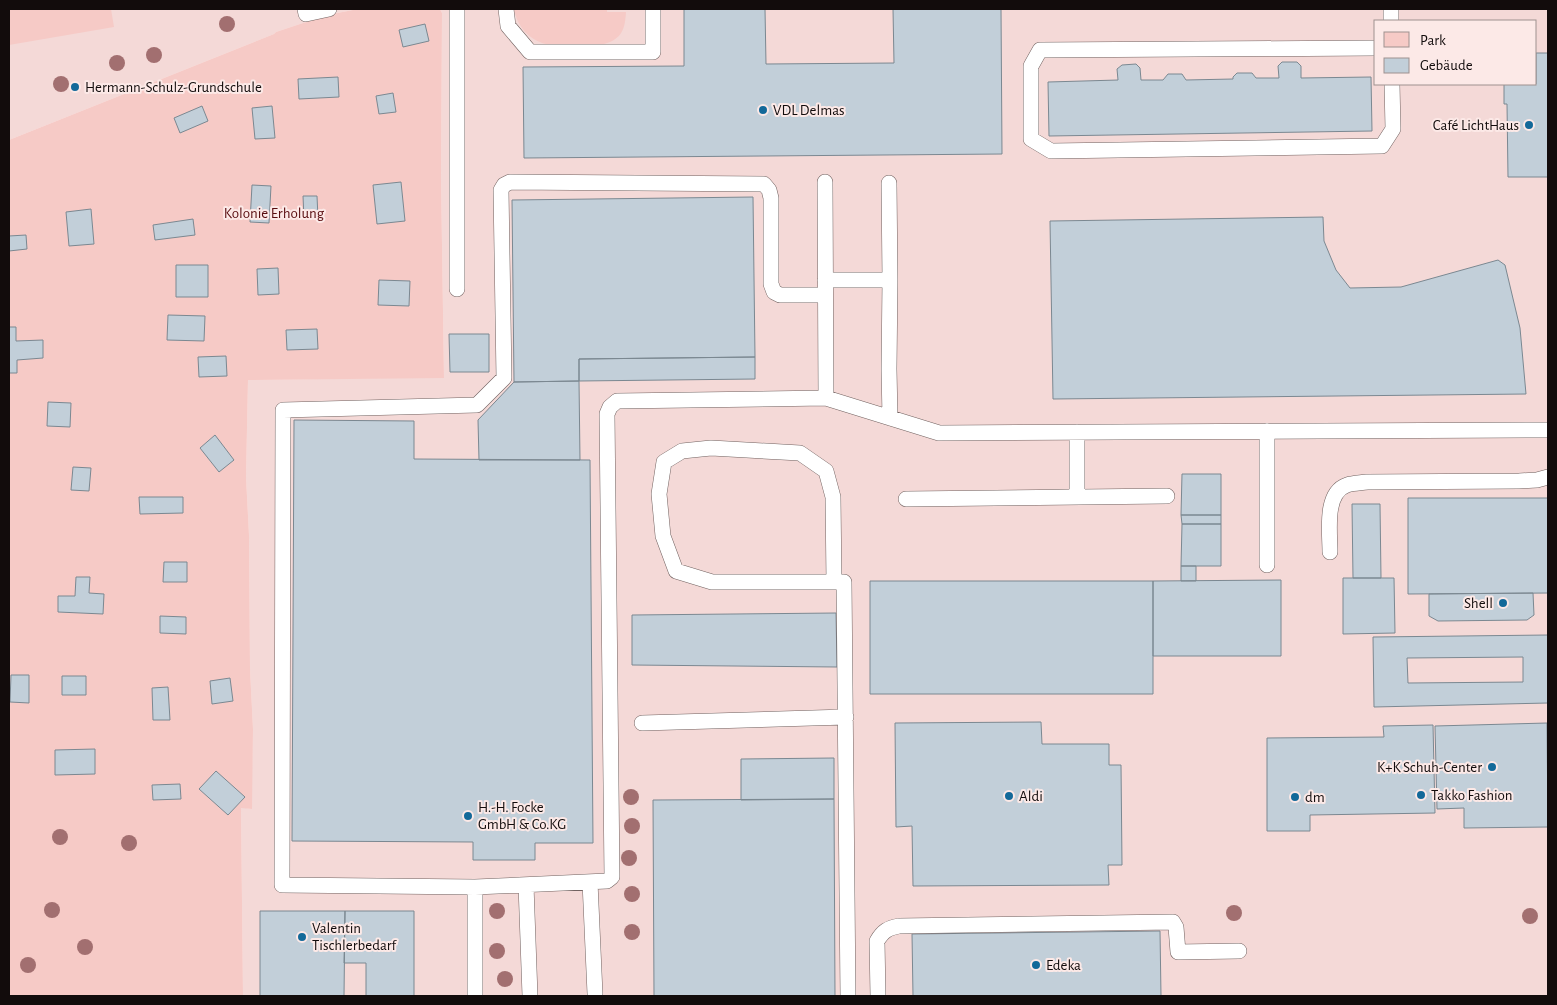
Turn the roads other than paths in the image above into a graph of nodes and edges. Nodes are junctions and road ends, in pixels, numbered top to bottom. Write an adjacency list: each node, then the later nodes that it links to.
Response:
1 (305, 9): 2 (lane)
2 (329, 9)
3 (457, 9): 12 (lane)
4 (506, 9): 5 (lane)
5 (653, 9)
6 (1374, 48): 7 (lane)
7 (1392, 85)
8 (825, 182): 11 (lane)
9 (889, 183): 10 (lane)
10 (890, 280): 11 (lane); 14 (lane)
11 (825, 288): 13 (lane); 29 (lane)
12 (457, 289)
13 (826, 398): 14 (lane); 27 (lane)
14 (890, 418): 17 (lane)
15 (1548, 430): 16 (lane)
16 (1267, 431): 17 (lane); 23 (lane)
17 (1077, 432): 20 (lane)
18 (1548, 477): 22 (lane)
19 (1167, 496): 20 (lane)
20 (1078, 497): 21 (lane)
21 (906, 499)
22 (1330, 552)
23 (1266, 565)
24 (834, 582): 24 (lane); 25 (lane)
25 (846, 717): 26 (lane); 34 (lane)
26 (642, 723)
27 (590, 882): 28 (lane); 31 (lane)
28 (526, 885): 29 (lane); 33 (lane)
29 (475, 887): 32 (lane)
30 (1239, 951): 35 (lane)
31 (595, 994)
32 (475, 996)
33 (530, 996)
34 (848, 996)
35 (878, 996)

